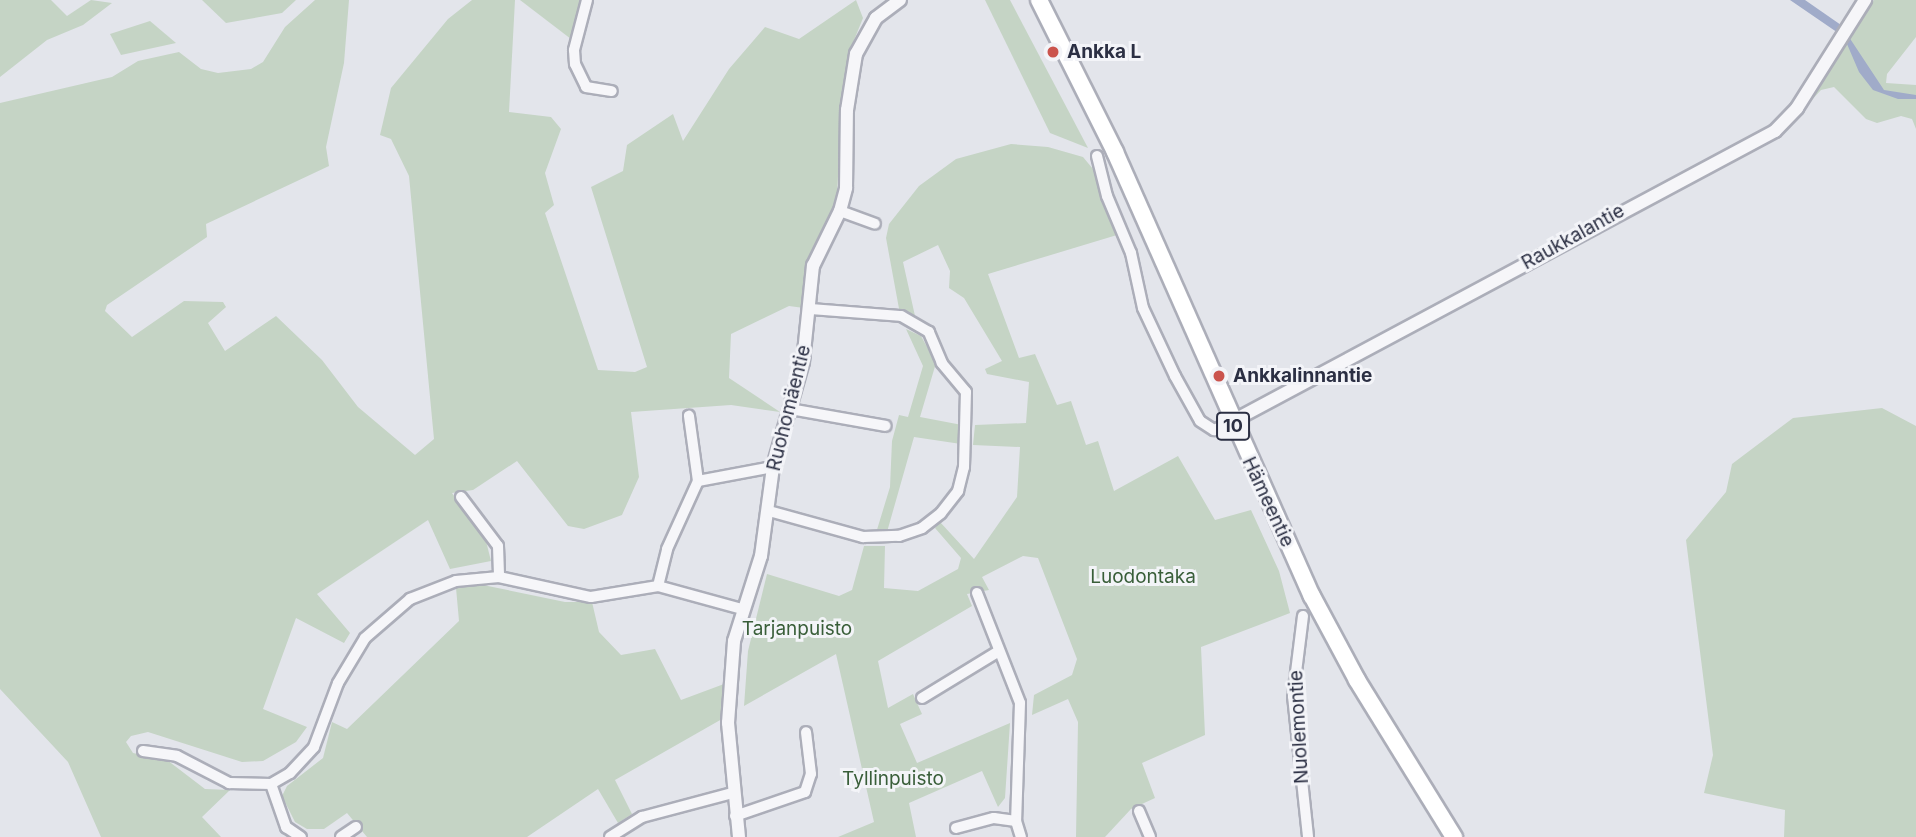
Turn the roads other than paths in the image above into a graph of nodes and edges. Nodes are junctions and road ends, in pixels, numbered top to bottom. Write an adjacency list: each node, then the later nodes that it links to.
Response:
1 (587, 0): 5 (street)
2 (900, 0): 7 (street, Ruohomäentie)
3 (1039, 0): 12 (highway, Hämeentie / 10)
4 (1864, 0): 12 (street, Raukkalantie)
5 (612, 91)
6 (1097, 156): 12 (street)
7 (841, 211): 8 (street); 9 (street, Ruohomäentie)
8 (875, 224)
9 (809, 309): 10 (street, Ruohomäentie); 17 (street)
10 (790, 408): 13 (street); 14 (street, Ruohomäentie)
11 (690, 416): 15 (street)
12 (1231, 422): 41 (highway, Hämeentie / 10)
13 (886, 426)
14 (773, 467): 15 (street); 17 (street, Ruohomäentie)
15 (698, 481): 19 (street)
16 (461, 497): 18 (street)
17 (769, 511): 21 (street, Ruohomäentie)
18 (499, 577): 19 (street); 27 (street)
19 (658, 586): 21 (street)
20 (977, 593): 23 (street)
21 (742, 609): 28 (street, Ruohomäentie)
22 (1303, 617): 40 (street, Nuolemontie)
23 (999, 651): 24 (street); 31 (street)
24 (922, 698)
25 (806, 732): 30 (street)
26 (143, 751): 27 (street)
27 (271, 784): 34 (street)
28 (732, 793): 30 (street, Ruohomäentie); 36 (street)
29 (1139, 811): 39 (street)
30 (735, 816): 37 (street, Ruohomäentie)
31 (1016, 821): 33 (street); 38 (street)
32 (356, 827): 35 (street)
33 (956, 828)
34 (301, 837)
35 (341, 837)
36 (610, 837)
37 (738, 837)
38 (1021, 837)
39 (1150, 837)
40 (1308, 837)
41 (1454, 837)

